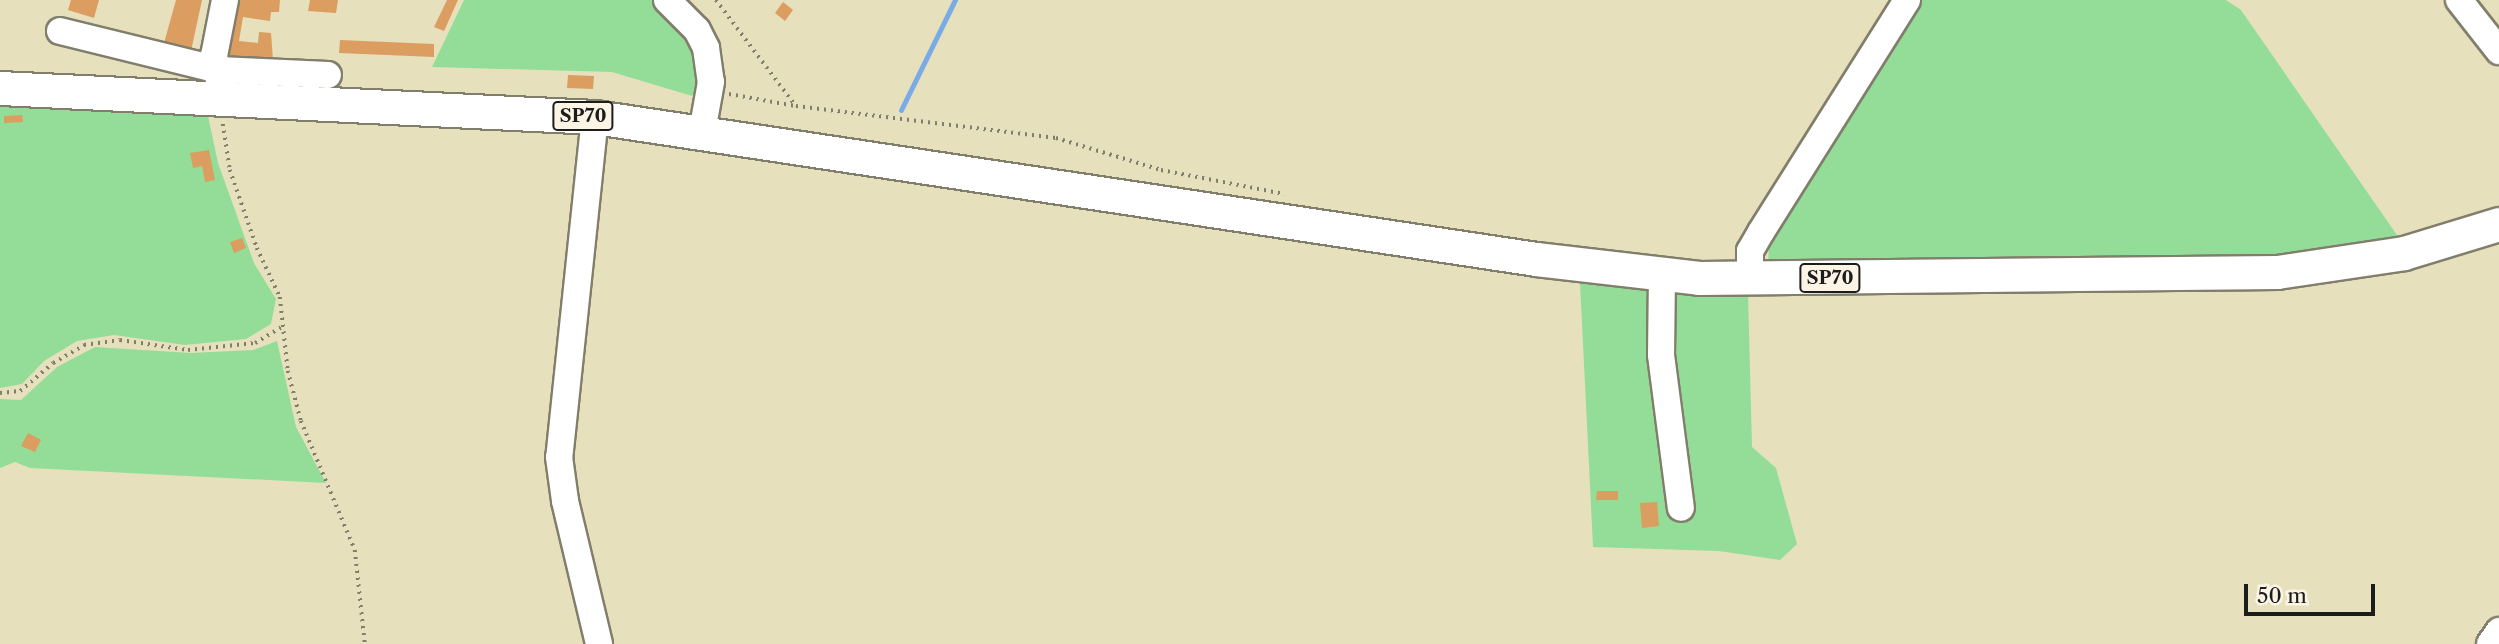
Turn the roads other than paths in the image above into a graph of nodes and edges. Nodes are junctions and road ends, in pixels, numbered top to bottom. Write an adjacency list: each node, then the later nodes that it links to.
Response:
1 (225, 0): 8 (street)
2 (667, 0): 11 (street)
3 (1907, 0): 14 (street)
4 (2459, 0): 6 (street)
5 (60, 31): 8 (street)
6 (2499, 51)
7 (328, 75): 8 (street)
8 (220, 85): 9 (main road, SP70); 10 (main road, SP70)
9 (0, 88)
10 (595, 117): 11 (main road, SP70); 17 (street)
11 (702, 132): 13 (main road, SP70)
12 (2499, 224): 14 (main road, SP70)
13 (1662, 274): 14 (main road, SP70); 15 (street)
14 (1750, 280)
15 (1681, 508)
16 (2499, 631): 18 (street)
17 (599, 644)
18 (2490, 644)

